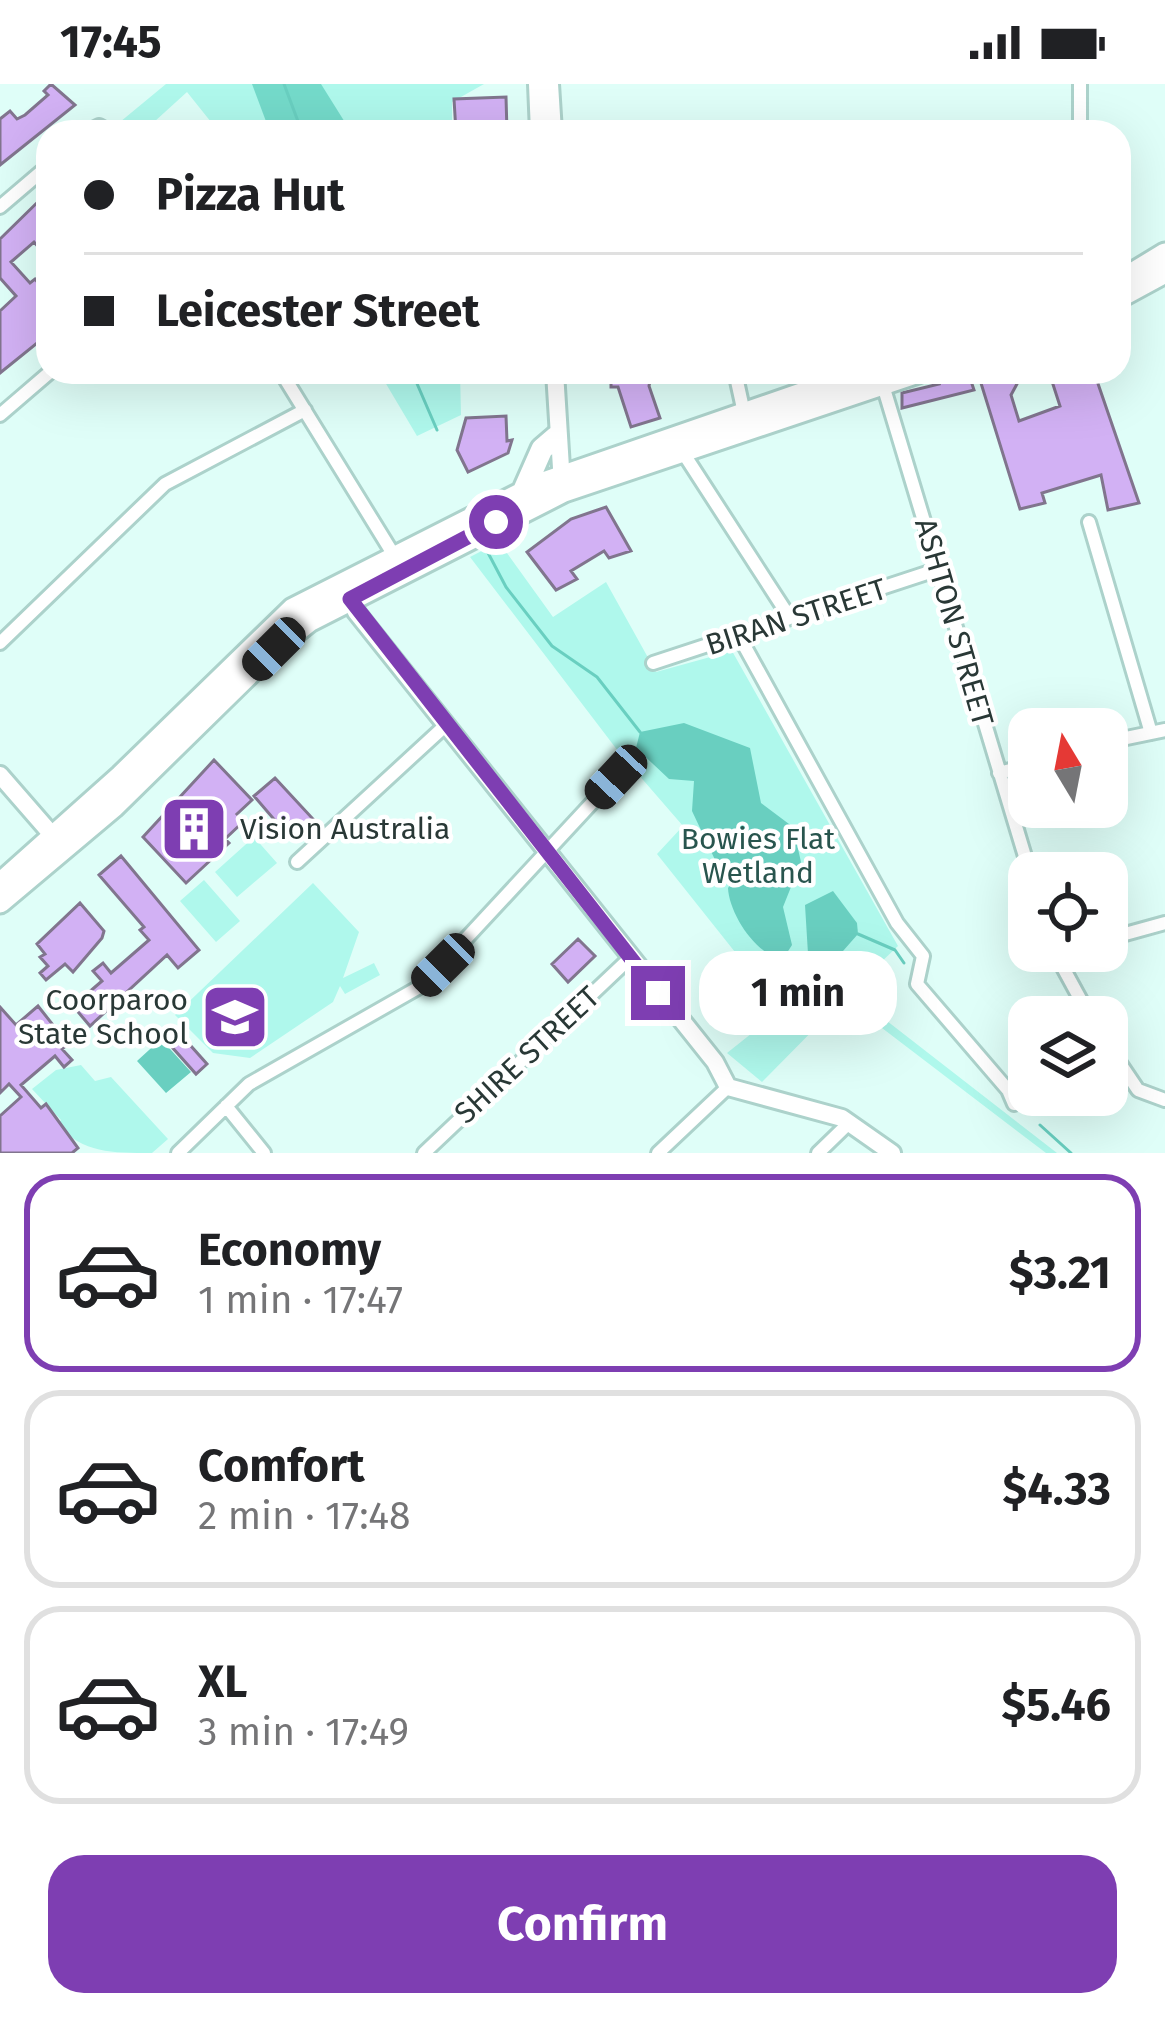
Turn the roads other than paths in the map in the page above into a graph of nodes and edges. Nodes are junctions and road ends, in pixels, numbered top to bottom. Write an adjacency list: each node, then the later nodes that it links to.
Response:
1 (537, 84): 4 (street)
2 (550, 84): 5 (street)
3 (1081, 84): 6 (street)
4 (538, 120)
5 (552, 120)
6 (1081, 120)
7 (36, 176): 8 (street)
8 (0, 207)
9 (1165, 254): 11 (highway)
10 (1165, 272): 12 (highway)
11 (1131, 275)
12 (1131, 290)
13 (36, 384): 22 (street)
14 (289, 384): 20 (street)
15 (555, 384): 23 (street)
16 (736, 384): 21 (street)
17 (847, 384): 21 (highway)
18 (855, 384): 24 (highway)
19 (879, 384): 29 (street, ASHTON STREET)
20 (305, 410): 28 (street); 33 (street)
21 (744, 413): 25 (highway)
22 (0, 415)
23 (556, 436): 25 (street); 26 (highway)
24 (682, 451): 25 (highway); 31 (street)
25 (562, 484): 26 (highway); 30 (highway)
26 (524, 492): 28 (highway)
27 (1089, 523): 36 (street)
28 (395, 556): 30 (highway)
29 (940, 569): 31 (street, BIRAN STREET); 39 (street, ASHTON STREET)
30 (346, 591): 35 (street); 42 (highway)
31 (790, 618): 32 (street, BIRAN STREET)
32 (739, 636): 34 (street, BIRAN STREET); 53 (street)
33 (0, 643)
34 (653, 663)
35 (446, 725): 43 (street); 45 (street)
36 (1158, 731): 37 (street)
37 (1128, 737)
38 (1008, 771): 39 (street)
39 (999, 773): 44 (street, ASHTON STREET)
40 (0, 775): 42 (street)
41 (616, 777): 43 (street)
42 (59, 843): 46 (highway); 47 (highway)
43 (546, 852): 50 (street); 55 (street)
44 (1023, 852)
45 (296, 862)
46 (0, 884)
47 (0, 902)
48 (1165, 923): 49 (street)
49 (1128, 933)
50 (630, 958): 52 (street); 59 (street, SHIRE STREET)
51 (1128, 1075): 54 (street)
52 (728, 1087): 56 (street); 60 (street)
53 (1008, 1090)
54 (1165, 1100)
55 (226, 1106): 57 (street); 58 (street)
56 (850, 1122): 61 (street); 62 (street)
57 (178, 1153)
58 (264, 1153)
59 (424, 1153)
60 (658, 1153)
61 (818, 1153)
62 (892, 1153)

